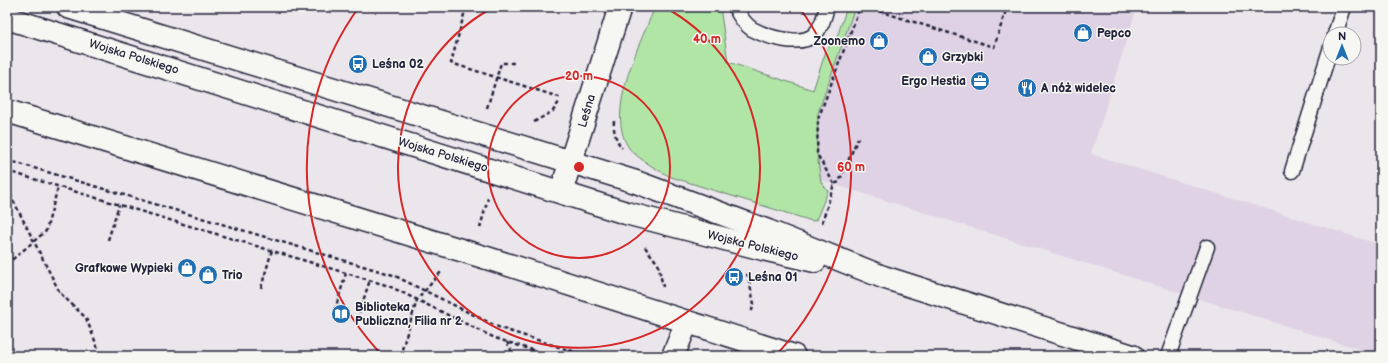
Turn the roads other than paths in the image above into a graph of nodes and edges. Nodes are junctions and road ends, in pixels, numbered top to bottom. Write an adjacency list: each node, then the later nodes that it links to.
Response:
1 (68, 7): 10 (main road, Wojska Polskiego)
2 (620, 7): 10 (main road, Leśna)
3 (735, 7): 4 (lane)
4 (827, 7)
5 (1344, 7): 7 (lane)
6 (7, 18): 12 (main road, Wojska Polskiego)
7 (1338, 26)
8 (1325, 66): 11 (lane)
9 (7, 111): 15 (main road)
10 (570, 162): 12 (main road, Leśna); 14 (main road, Wojska Polskiego)
11 (1292, 171)
12 (561, 192): 14 (main road, Wojska Polskiego)
13 (1207, 248): 19 (lane)
14 (883, 277): 18 (main road, Wojska Polskiego)
15 (687, 322): 16 (main road); 17 (main road)
16 (673, 356)
17 (794, 356)
18 (1132, 356)
19 (1168, 356)

